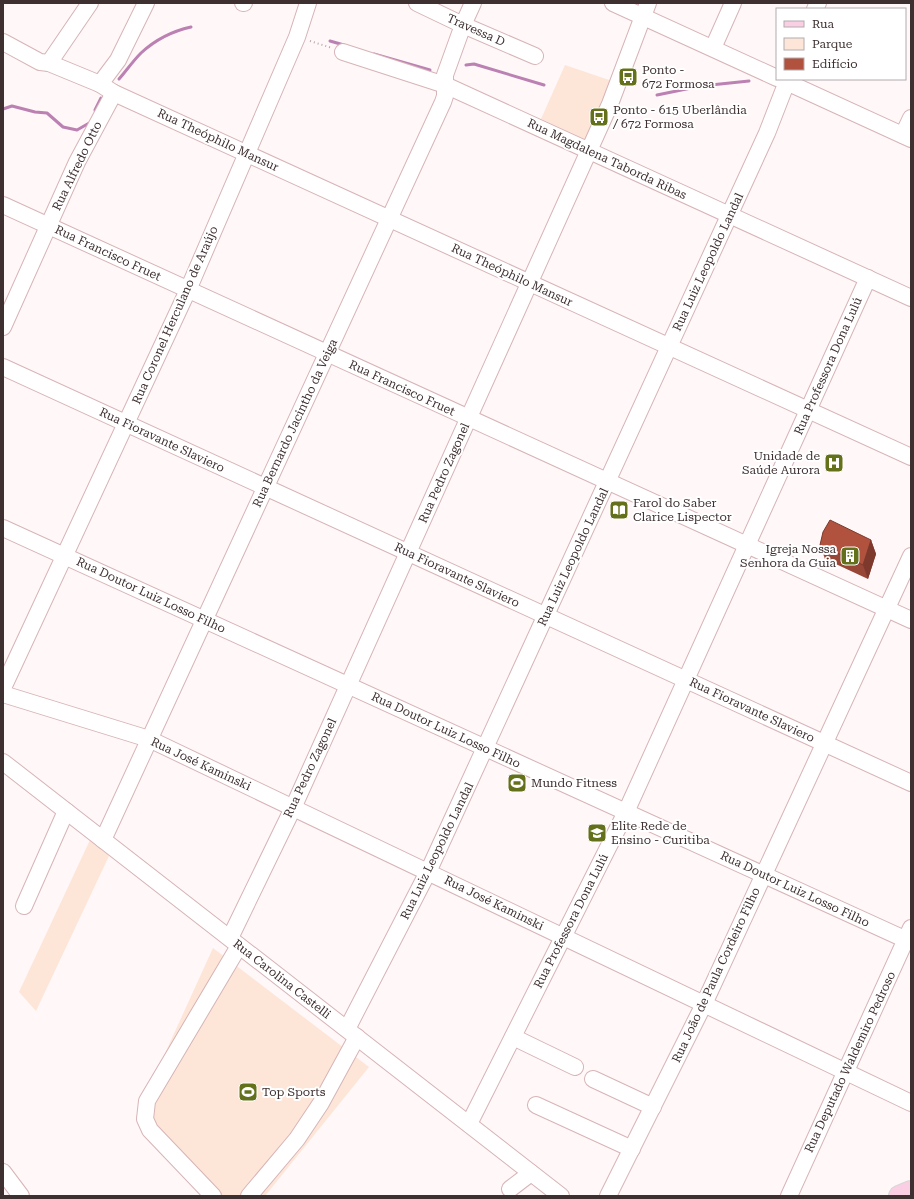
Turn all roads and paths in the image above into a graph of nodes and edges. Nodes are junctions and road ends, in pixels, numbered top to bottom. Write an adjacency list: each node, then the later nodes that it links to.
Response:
1 (90, 3): 15 (street)
2 (146, 3): 19 (street, Rua Alfredo Otto)
3 (308, 3): 10 (street, Rua Coronel Herculano de Araújo)
4 (417, 3): 9 (street, Travessa D)
5 (473, 3): 9 (street, Rua Bernardo Jacintho da Veiga)
6 (613, 3): 8 (street)
7 (733, 3): 12 (street)
8 (645, 10): 12 (street); 22 (street, Rua Pedro Zagonel)
9 (463, 25): 14 (street, Travessa D); 18 (street, Rua Bernardo Jacintho da Veiga)
10 (297, 37): 13 (path); 23 (street, Rua Coronel Herculano de Araújo)
11 (3, 42): 15 (street, Rua Theóphilo Mansur)
12 (713, 48): 16 (street)
13 (343, 52): 18 (street, Rua Magdalena Taborda Ribas)
14 (535, 56)
15 (49, 63): 19 (street, Rua Theóphilo Mansur)
16 (776, 77)
17 (783, 80): 21 (street); 25 (street, Rua Luiz Leopoldo Landal)
18 (445, 85): 22 (street, Rua Magdalena Taborda Ribas); 26 (street, Rua Bernardo Jacintho da Veiga)
19 (107, 88): 23 (street, Rua Theóphilo Mansur); 27 (street, Rua Alfredo Otto)
20 (911, 118): 21 (street)
21 (907, 137)
22 (589, 151): 25 (street, Rua Magdalena Taborda Ribas); 29 (street, Rua Pedro Zagonel)
23 (247, 154): 26 (street, Rua Theóphilo Mansur); 30 (street, Rua Coronel Herculano de Araújo)
24 (3, 206): 27 (street, Rua Francisco Fruet)
25 (729, 215): 28 (street, Rua Magdalena Taborda Ribas); 33 (street, Rua Luiz Leopoldo Landal)
26 (389, 219): 29 (street, Rua Theóphilo Mansur); 34 (street, Rua Bernardo Jacintho da Veiga)
27 (48, 226): 30 (street, Rua Francisco Fruet); 32 (street, Rua Alfredo Otto)
28 (868, 278): 31 (street, Rua Magdalena Taborda Ribas); 36 (street, Rua Professora Dona Lulú)
29 (530, 283): 33 (street, Rua Theóphilo Mansur); 37 (street, Rua Pedro Zagonel)
30 (188, 290): 34 (street, Rua Francisco Fruet); 38 (street, Rua Coronel Herculano de Araújo)
31 (911, 298)
32 (3, 327)
33 (669, 347): 36 (street, Rua Theóphilo Mansur); 40 (street, Rua Luiz Leopoldo Landal)
34 (327, 353): 37 (street, Rua Francisco Fruet); 41 (street, Rua Bernardo Jacintho da Veiga)
35 (3, 367): 38 (street, Rua Fioravante Slaviero)
36 (808, 410): 39 (street, Rua Theóphilo Mansur); 43 (street, Rua Professora Dona Lulú)
37 (468, 418): 40 (street, Rua Francisco Fruet); 44 (street, Rua Pedro Zagonel)
38 (126, 424): 41 (street, Rua Fioravante Slaviero); 45 (street, Rua Coronel Herculano de Araújo)
39 (911, 458)
40 (607, 481): 43 (street, Rua Francisco Fruet); 48 (street, Rua Luiz Leopoldo Landal)
41 (265, 487): 44 (street, Rua Fioravante Slaviero); 49 (street, Rua Bernardo Jacintho da Veiga)
42 (3, 528): 45 (street, Rua Doutor Luiz Losso Filho)
43 (747, 545): 47 (street, Rua Francisco Fruet); 51 (street, Rua Professora Dona Lulú)
44 (408, 553): 48 (street, Rua Fioravante Slaviero); 52 (street, Rua Pedro Zagonel)
45 (64, 556): 49 (street, Rua Doutor Luiz Losso Filho); 53 (street, Rua Coronel Herculano de Araújo)
46 (911, 556): 47 (street, Rua João de Paula Cordeiro Filho)
47 (886, 609): 50 (street, Rua Francisco Fruet); 56 (street, Rua João de Paula Cordeiro Filho)
48 (546, 616): 51 (street, Rua Fioravante Slaviero); 57 (street, Rua Luiz Leopoldo Landal)
49 (204, 620): 52 (street, Rua Doutor Luiz Losso Filho); 55 (street, Rua Bernardo Jacintho da Veiga)
50 (911, 620)
51 (686, 680): 56 (street, Rua Fioravante Slaviero); 62 (street, Rua Professora Dona Lulú)
52 (348, 685): 57 (street, Rua Doutor Luiz Losso Filho); 60 (street, Rua Pedro Zagonel)
53 (3, 688)
54 (3, 694): 55 (street, Rua José Kaminski)
55 (149, 739): 60 (street, Rua José Kaminski); 63 (street, Rua Bernardo Jacintho da Veiga)
56 (824, 744): 59 (street, Rua Fioravante Slaviero); 65 (street, Rua João de Paula Cordeiro Filho)
57 (486, 748): 62 (street, Rua Doutor Luiz Losso Filho); 64 (street, Rua Luiz Leopoldo Landal)
58 (3, 762): 61 (street, Rua Carolina Castelli)
59 (911, 783)
60 (292, 808): 64 (street, Rua José Kaminski); 69 (street, Rua Pedro Zagonel)
61 (66, 811): 63 (street, Rua Carolina Castelli); 66 (street)
62 (626, 812): 65 (street, Rua Doutor Luiz Losso Filho); 67 (street, Rua Professora Dona Lulú)
63 (102, 840): 69 (street, Rua Carolina Castelli)
64 (428, 872): 67 (street, Rua José Kaminski); 71 (street, Rua Luiz Leopoldo Landal)
65 (764, 875): 68 (street, Rua Doutor Luiz Losso Filho); 70 (street, Rua João de Paula Cordeiro Filho)
66 (24, 906)
67 (563, 937): 70 (street, Rua José Kaminski); 72 (street, Rua Professora Dona Lulú)
68 (909, 937): 74 (street, Rua Deputado Waldemiro Pedroso)
69 (234, 942): 71 (street, Rua Carolina Castelli); 86 (street, Rua Pedro Zagonel)
70 (704, 1004): 74 (street, Rua José Kaminski); 78 (street, Rua João de Paula Cordeiro Filho)
71 (352, 1033): 79 (street, Rua Carolina Castelli); 87 (street, Rua Luiz Leopoldo Landal)
72 (513, 1037): 73 (street); 79 (street, Rua Professora Dona Lulú)
73 (575, 1067)
74 (846, 1072): 76 (street, Rua José Kaminski); 90 (street, Rua Deputado Waldemiro Pedroso)
75 (593, 1079): 78 (street)
76 (911, 1103)
77 (536, 1105): 80 (street)
78 (653, 1107): 80 (street, Rua João de Paula Cordeiro Filho)
79 (469, 1124): 82 (street, Rua Carolina Castelli)
80 (632, 1149): 89 (street, Rua João de Paula Cordeiro Filho)
81 (3, 1172): 85 (street)
82 (531, 1173): 83 (street); 88 (street, Rua Carolina Castelli)
83 (510, 1188)
84 (911, 1190): 91 (main road)
85 (21, 1196)
86 (213, 1196)
87 (249, 1196)
88 (562, 1196)
89 (608, 1196)
90 (789, 1196)
91 (899, 1196)

